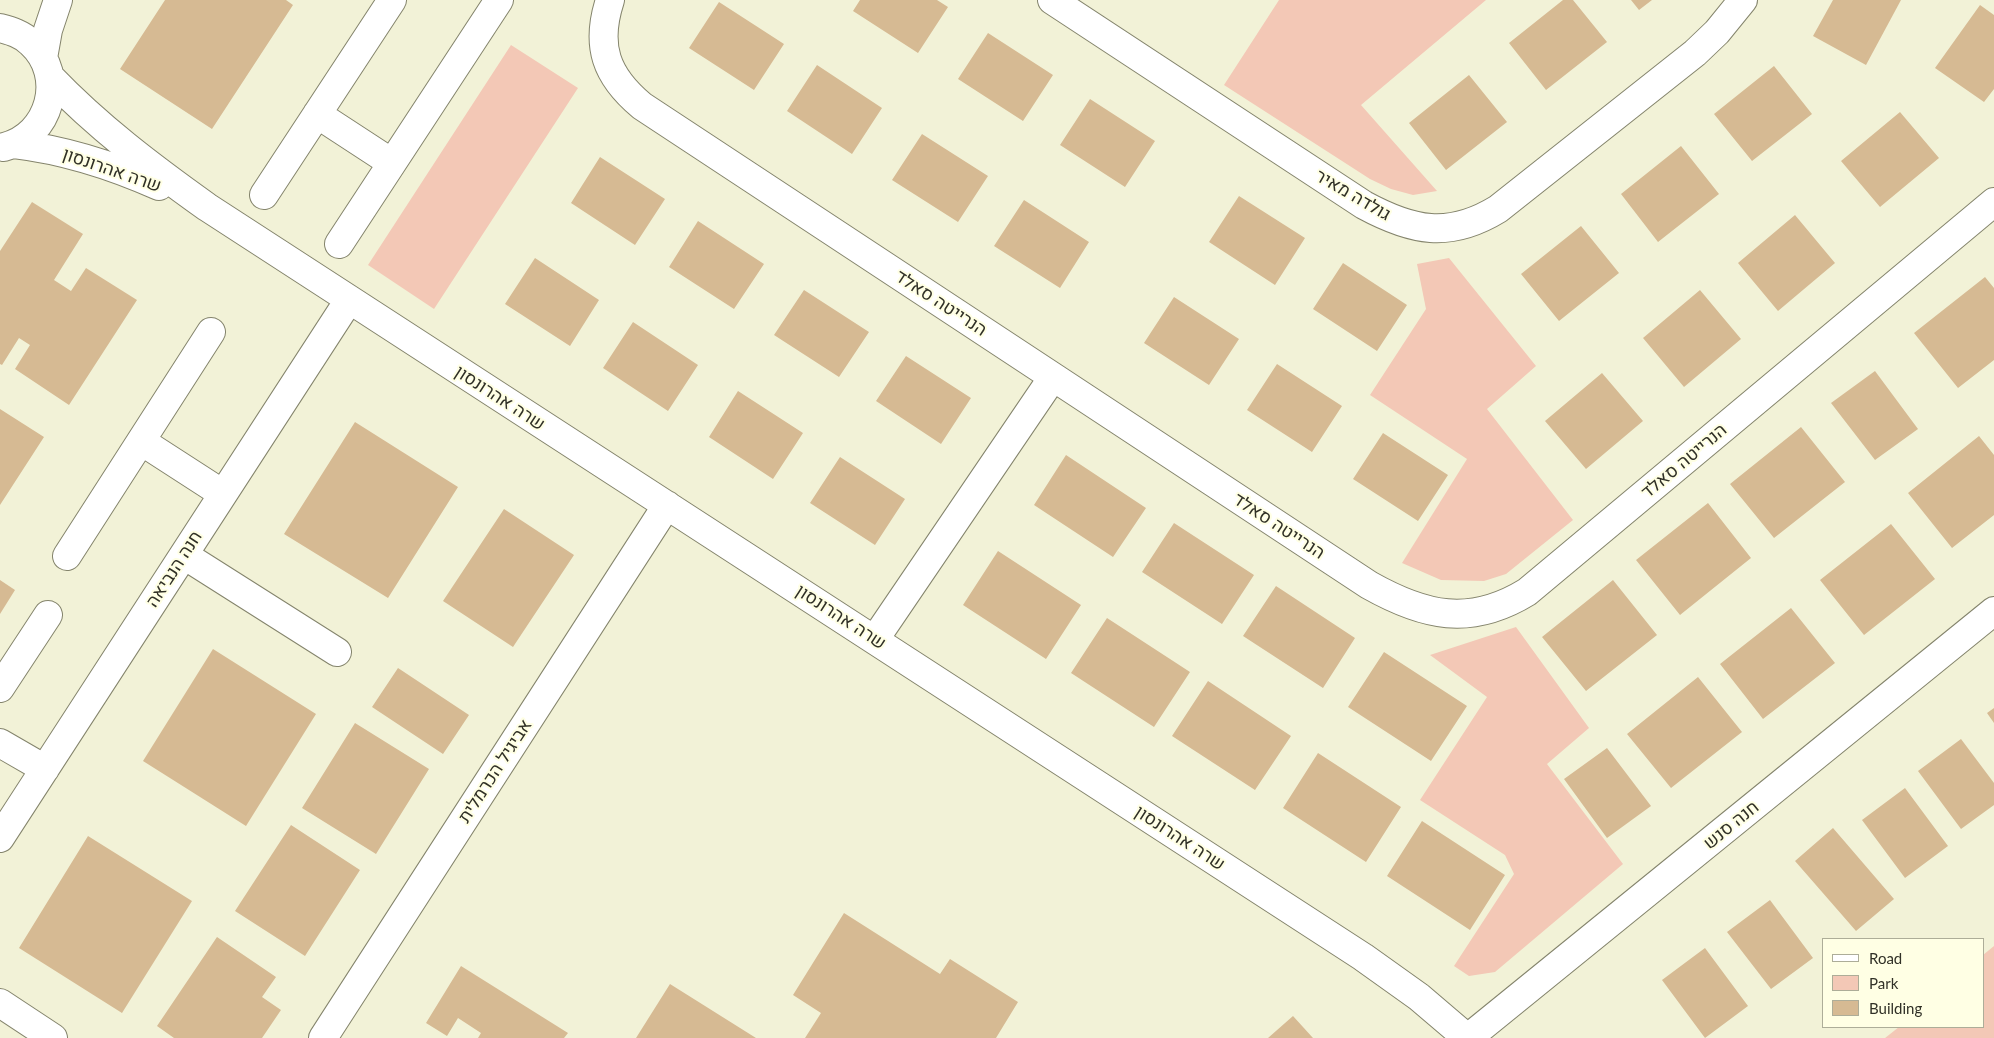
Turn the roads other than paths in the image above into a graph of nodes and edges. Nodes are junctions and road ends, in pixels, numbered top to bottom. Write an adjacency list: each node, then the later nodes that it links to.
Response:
1 (58, 0): 8 (street)
2 (392, 0): 9 (street)
3 (499, 0): 11 (street)
4 (1052, 0): 5 (street, גולדה מאיר)
5 (1743, 0)
6 (602, 4): 18 (street, הנרייטה סאלד)
7 (0, 28): 8 (street, שרה אהרונסון)
8 (47, 67): 10 (street); 14 (street, שרה אהרונסון)
9 (317, 114): 11 (street); 12 (street)
10 (7, 146): 14 (street, שרה אהרונסון)
11 (392, 163): 15 (street)
12 (264, 195)
13 (1994, 202): 18 (street, הנרייטה סאלד)
14 (206, 207): 16 (street, שרה אהרונסון)
15 (339, 244)
16 (349, 300): 20 (street, חנה הנביאה); 21 (street, שרה אהרונסון)
17 (211, 332): 19 (street)
18 (1054, 377): 26 (street)
19 (141, 441): 20 (street); 23 (street)
20 (223, 494): 22 (street, חנה הנביאה)
21 (667, 505): 26 (street, שרה אהרונסון); 34 (street, אביגיל הכרמלית)
22 (184, 555): 27 (street); 30 (street, חנה הנביאה)
23 (67, 556)
24 (1994, 611): 35 (street, חנה סנש)
25 (48, 615): 28 (street)
26 (875, 639): 35 (street, שרה אהרונסון)
27 (336, 652)
28 (0, 688)
29 (0, 743): 30 (street)
30 (45, 769): 31 (street, חנה הנביאה)
31 (0, 838)
32 (0, 1004): 33 (street)
33 (54, 1038)
34 (323, 1038)
35 (1468, 1038)

